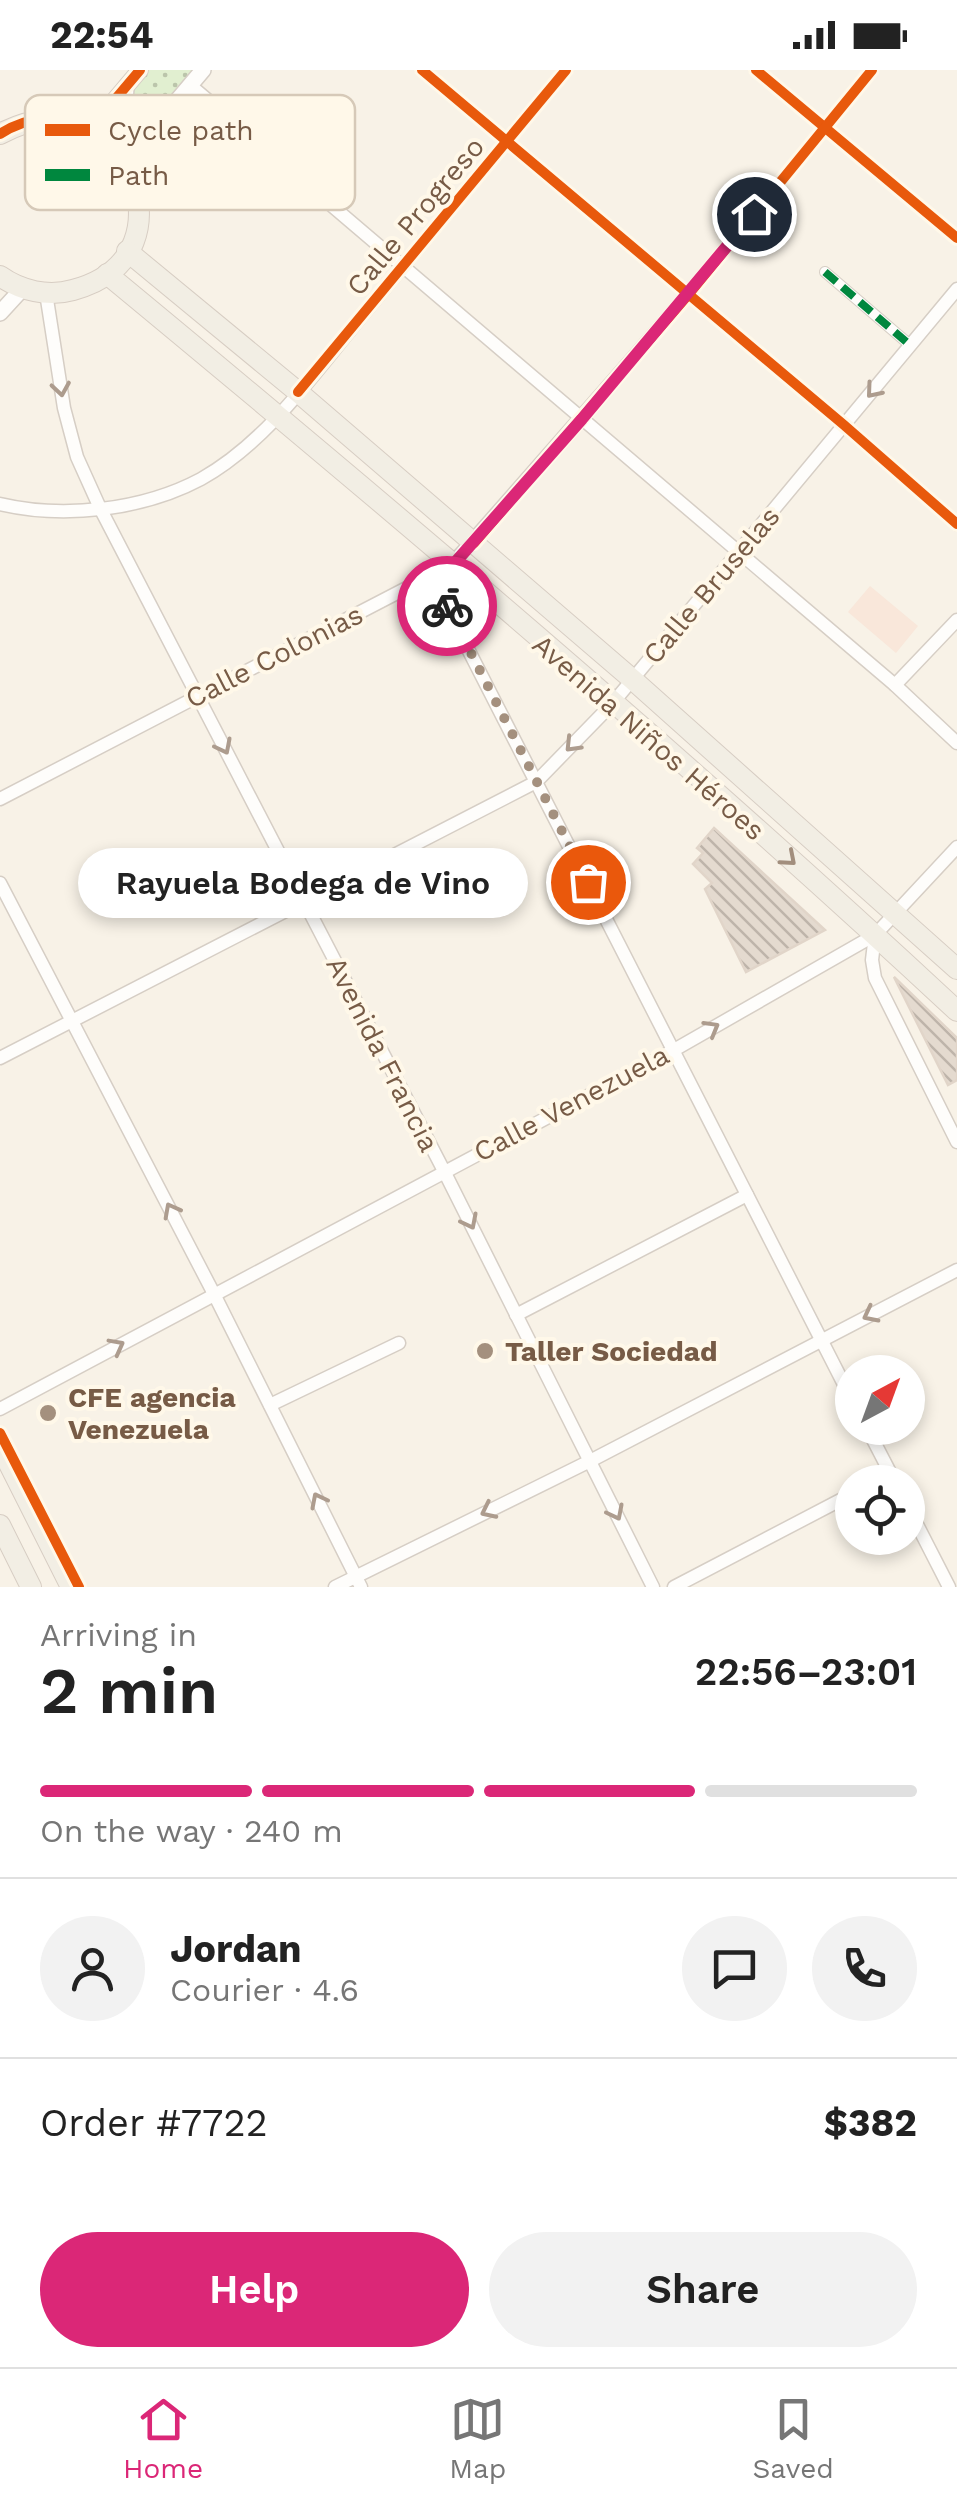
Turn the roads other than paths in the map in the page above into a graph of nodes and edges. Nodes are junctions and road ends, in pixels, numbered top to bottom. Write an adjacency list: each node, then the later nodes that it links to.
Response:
1 (140, 70): 8 (street)
2 (203, 70): 7 (street)
3 (422, 70): 16 (street)
4 (566, 70): 16 (street, Calle Progreso)
5 (756, 70): 14 (street)
6 (872, 70): 14 (street, Calle Colonias)
7 (190, 86): 11 (street); 12 (street)
8 (126, 87): 9 (street); 10 (street)
9 (119, 95)
10 (126, 95)
11 (182, 95)
12 (201, 95)
13 (25, 122): 15 (main road)
14 (825, 127): 19 (street); 28 (street, Calle Colonias)
15 (0, 134)
16 (506, 142): 21 (street, Calle Progreso); 28 (street)
17 (140, 210): 20 (main road)
18 (337, 210): 21 (street)
19 (957, 238)
20 (128, 251): 23 (main road); 31 (main road, Avenida Niños Héroes)
21 (403, 266): 31 (street, Calle Progreso); 33 (street)
22 (825, 272): 30 (street)
23 (107, 274): 27 (main road); 32 (main road, Avenida Niños Héroes)
24 (0, 276): 26 (main road)
25 (957, 288): 30 (street, Calle Bruselas)
26 (22, 289): 27 (main road); 29 (street)
27 (46, 293): 36 (street, Avenida Francia, one-way to 36)
28 (688, 295): 33 (street, Calle Colonias); 34 (street)
29 (0, 313)
30 (910, 345): 34 (street, Calle Bruselas, one-way to 34)
31 (298, 392): 32 (street, Calle Progreso); 38 (main road, Avenida Niños Héroes)
32 (278, 415): 36 (street, Calle Progreso); 40 (main road, Avenida Niños Héroes)
33 (582, 419): 38 (street, Calle Colonias); 39 (street)
34 (844, 425): 37 (street); 39 (street, Calle Bruselas)
35 (0, 504): 36 (street, Calle Progreso)
36 (100, 508): 44 (street, Avenida Francia)
37 (957, 524)
38 (474, 542): 40 (street, Calle Colonias); 42 (main road, Avenida Niños Héroes)
39 (739, 552): 42 (street, Calle Bruselas); 43 (street)
40 (452, 566): 44 (street, Calle Colonias); 45 (main road, Avenida Niños Héroes); 47 (street)
41 (957, 620): 43 (street)
42 (632, 679): 45 (street, Calle Bruselas); 52 (main road, Avenida Niños Héroes)
43 (894, 685): 46 (street)
44 (197, 695): 48 (street, Calle Colonias); 51 (street, Avenida Francia, one-way to 51)
45 (612, 704): 47 (street, Calle Bruselas, one-way to 47); 53 (main road, Avenida Niños Héroes, one-way to 53)
46 (957, 743)
47 (536, 782): 51 (street, Calle Bruselas); 57 (street)
48 (0, 799)
49 (957, 848): 52 (street, Calle Venezuela)
50 (0, 883): 56 (street)
51 (303, 900): 56 (street, Calle Bruselas); 60 (street, Avenida Francia)
52 (897, 912): 53 (street, Calle Venezuela); 54 (main road, Avenida Niños Héroes)
53 (876, 935): 55 (main road, Avenida Niños Héroes); 57 (street, Calle Venezuela, one-way to 53); 59 (street)
54 (957, 969)
55 (957, 1011)
56 (72, 1022): 58 (street, Calle Bruselas); 63 (street, one-way to 56)
57 (674, 1050): 60 (street, Calle Venezuela); 61 (street)
58 (0, 1058)
59 (957, 1142)
60 (444, 1171): 63 (street, Calle Venezuela); 64 (street, Avenida Francia, one-way to 64)
61 (747, 1195): 64 (street); 65 (street)
62 (957, 1270): 65 (street, one-way to 65)
63 (214, 1294): 68 (street); 69 (street, Calle Venezuela, one-way to 63)
64 (516, 1315): 71 (street, Avenida Francia)
65 (822, 1340): 67 (street); 71 (street)
66 (399, 1344): 68 (street)
67 (835, 1366)
68 (270, 1405): 75 (street, one-way to 68)
69 (0, 1408)
70 (0, 1446): 77 (main road)
71 (590, 1460): 75 (street, one-way to 75); 79 (street, Avenida Francia, one-way to 79)
72 (835, 1503): 80 (street)
73 (0, 1525): 76 (main road)
74 (925, 1540): 81 (street)
75 (358, 1582): 78 (street)
76 (32, 1587)
77 (72, 1587)
78 (334, 1587)
79 (653, 1587)
80 (674, 1587)
81 (949, 1587)

